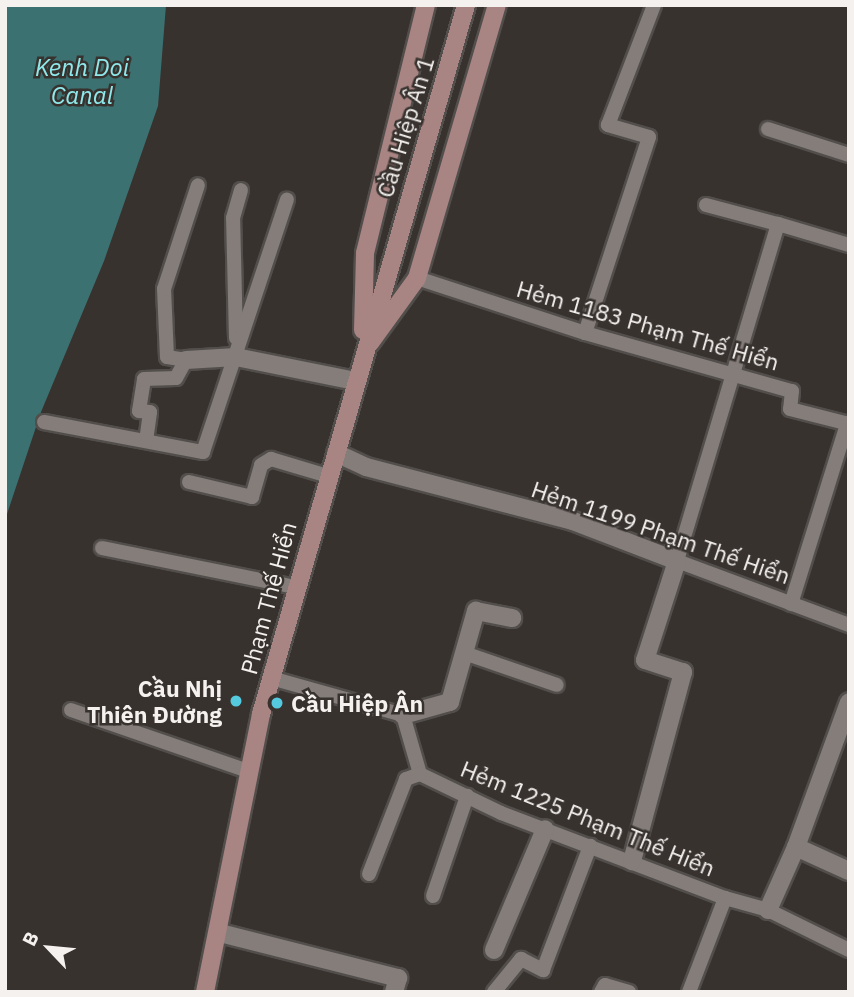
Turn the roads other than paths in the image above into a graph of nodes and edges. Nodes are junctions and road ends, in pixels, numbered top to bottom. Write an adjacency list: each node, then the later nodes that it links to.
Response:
1 (426, 5): 16 (main road)
2 (466, 5): 13 (main road, Cầu Hiệp Ân 1)
3 (497, 5): 14 (main road)
4 (654, 5): 15 (lane)
5 (768, 129): 6 (lane)
6 (849, 155)
7 (198, 185): 18 (lane)
8 (241, 190): 17 (lane)
9 (286, 200): 17 (lane)
10 (706, 205): 11 (lane)
11 (778, 224): 12 (lane); 19 (lane)
12 (849, 246)
13 (390, 263): 16 (main road, Phạm Thế Hiển)
14 (416, 278): 15 (lane, Hẻm 1183 Phạm Thế Hiển); 16 (main road)
15 (585, 333): 19 (lane, Hẻm 1183 Phạm Thế Hiển)
16 (362, 354): 20 (main road, Phạm Thế Hiển)
17 (236, 357): 18 (street); 20 (street); 23 (lane)
18 (186, 360): 23 (lane)
19 (730, 373): 22 (lane, Hẻm 1183 Phạm Thế Hiển); 28 (lane)
20 (355, 381): 24 (main road, Phạm Thế Hiển)
21 (44, 422): 23 (lane)
22 (848, 424): 30 (lane)
23 (146, 441)
24 (336, 453): 25 (main road, Phạm Thế Hiển); 28 (street, Hẻm 1199 Phạm Thế Hiển)
25 (328, 476): 26 (lane); 29 (main road, Phạm Thế Hiển)
26 (189, 482)
27 (102, 548): 29 (lane)
28 (677, 561): 30 (lane, Hẻm 1199 Phạm Thế Hiển); 46 (street)
29 (295, 587): 34 (main road, Phạm Thế Hiển)
30 (791, 604): 32 (lane, Hẻm 1199 Phạm Thế Hiển)
31 (512, 618): 33 (street)
32 (849, 625)
33 (464, 653): 35 (lane); 38 (street)
34 (271, 678): 38 (lane); 40 (main road, Phạm Thế Hiển)
35 (557, 685)
36 (849, 702): 39 (street)
37 (71, 710): 40 (lane)
38 (403, 715): 41 (lane)
39 (841, 755): 45 (street)
40 (251, 772): 52 (main road, Phạm Thế Hiển)
41 (420, 774): 42 (lane, Hẻm 1225 Phạm Thế Hiển); 48 (lane)
42 (467, 796): 43 (lane, Hẻm 1225 Phạm Thế Hiển); 49 (lane)
43 (545, 829): 44 (lane, Hẻm 1225 Phạm Thế Hiển); 53 (street)
44 (590, 846): 46 (lane, Hẻm 1225 Phạm Thế Hiển); 58 (lane)
45 (796, 847): 47 (street); 51 (street)
46 (632, 861): 50 (lane, Hẻm 1225 Phạm Thế Hiển)
47 (849, 872)
48 (369, 874)
49 (433, 895)
50 (725, 898): 51 (lane, Hẻm 1225 Phạm Thế Hiển); 55 (lane)
51 (768, 909): 54 (lane, Hẻm 1225 Phạm Thế Hiển)
52 (220, 933): 56 (main road, Phạm Thế Hiển); 57 (street)
53 (494, 950)
54 (849, 950)
55 (694, 990)
56 (205, 992)
57 (394, 992)
58 (494, 992)
59 (601, 992): 60 (lane)
60 (629, 992)

